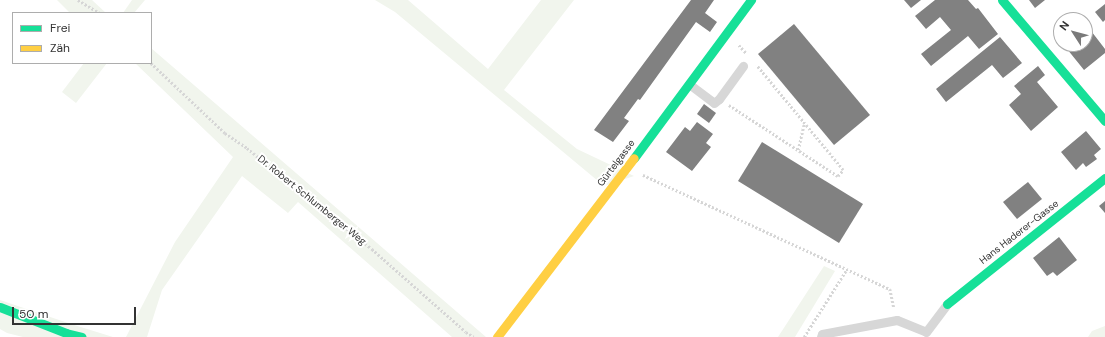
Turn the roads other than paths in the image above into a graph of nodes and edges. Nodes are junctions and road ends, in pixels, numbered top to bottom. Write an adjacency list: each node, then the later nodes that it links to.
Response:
1 (751, 0): 4 (street, Gürtelgasse)
2 (1002, 0): 5 (street)
3 (743, 66): 4 (lane)
4 (688, 84): 10 (street, Gürtelgasse)
5 (1105, 121)
6 (1105, 178): 7 (street, Hans Haderer-Gasse)
7 (947, 304): 11 (lane)
8 (0, 307): 9 (street)
9 (82, 337)
10 (497, 337)
11 (820, 337)

